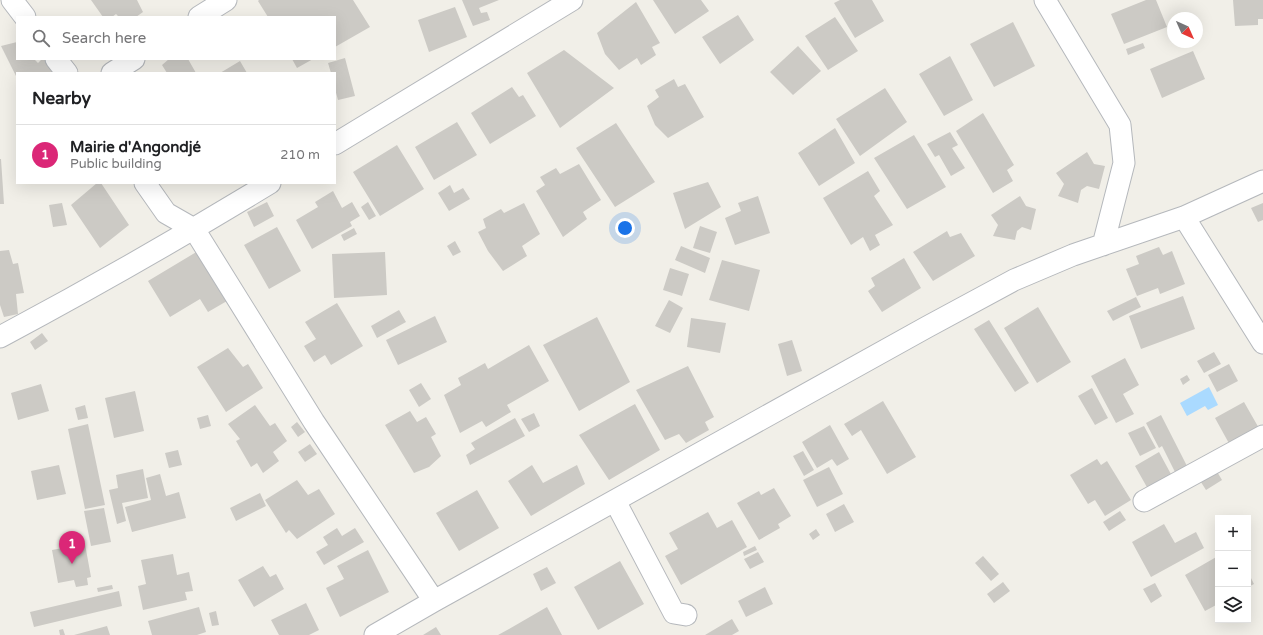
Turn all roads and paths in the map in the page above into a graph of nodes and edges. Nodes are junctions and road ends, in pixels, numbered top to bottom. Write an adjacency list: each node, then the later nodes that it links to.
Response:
1 (12, 0): 5 (street)
2 (226, 0): 6 (street)
3 (572, 0): 11 (street)
4 (1045, 0): 17 (street)
5 (24, 16)
6 (201, 16)
7 (57, 60): 9 (street)
8 (132, 60): 10 (street)
9 (66, 72)
10 (114, 72)
11 (336, 143)
12 (1263, 181): 15 (street)
13 (146, 184): 16 (street)
14 (268, 184): 16 (street)
15 (1184, 217): 17 (street); 19 (street)
16 (194, 229): 18 (street); 23 (street)
17 (1103, 245): 21 (street)
18 (0, 337)
19 (1263, 343)
20 (1263, 436): 22 (street)
21 (614, 500): 23 (street); 24 (street)
22 (1144, 501)
23 (434, 601): 25 (street)
24 (686, 615)
25 (375, 635)

